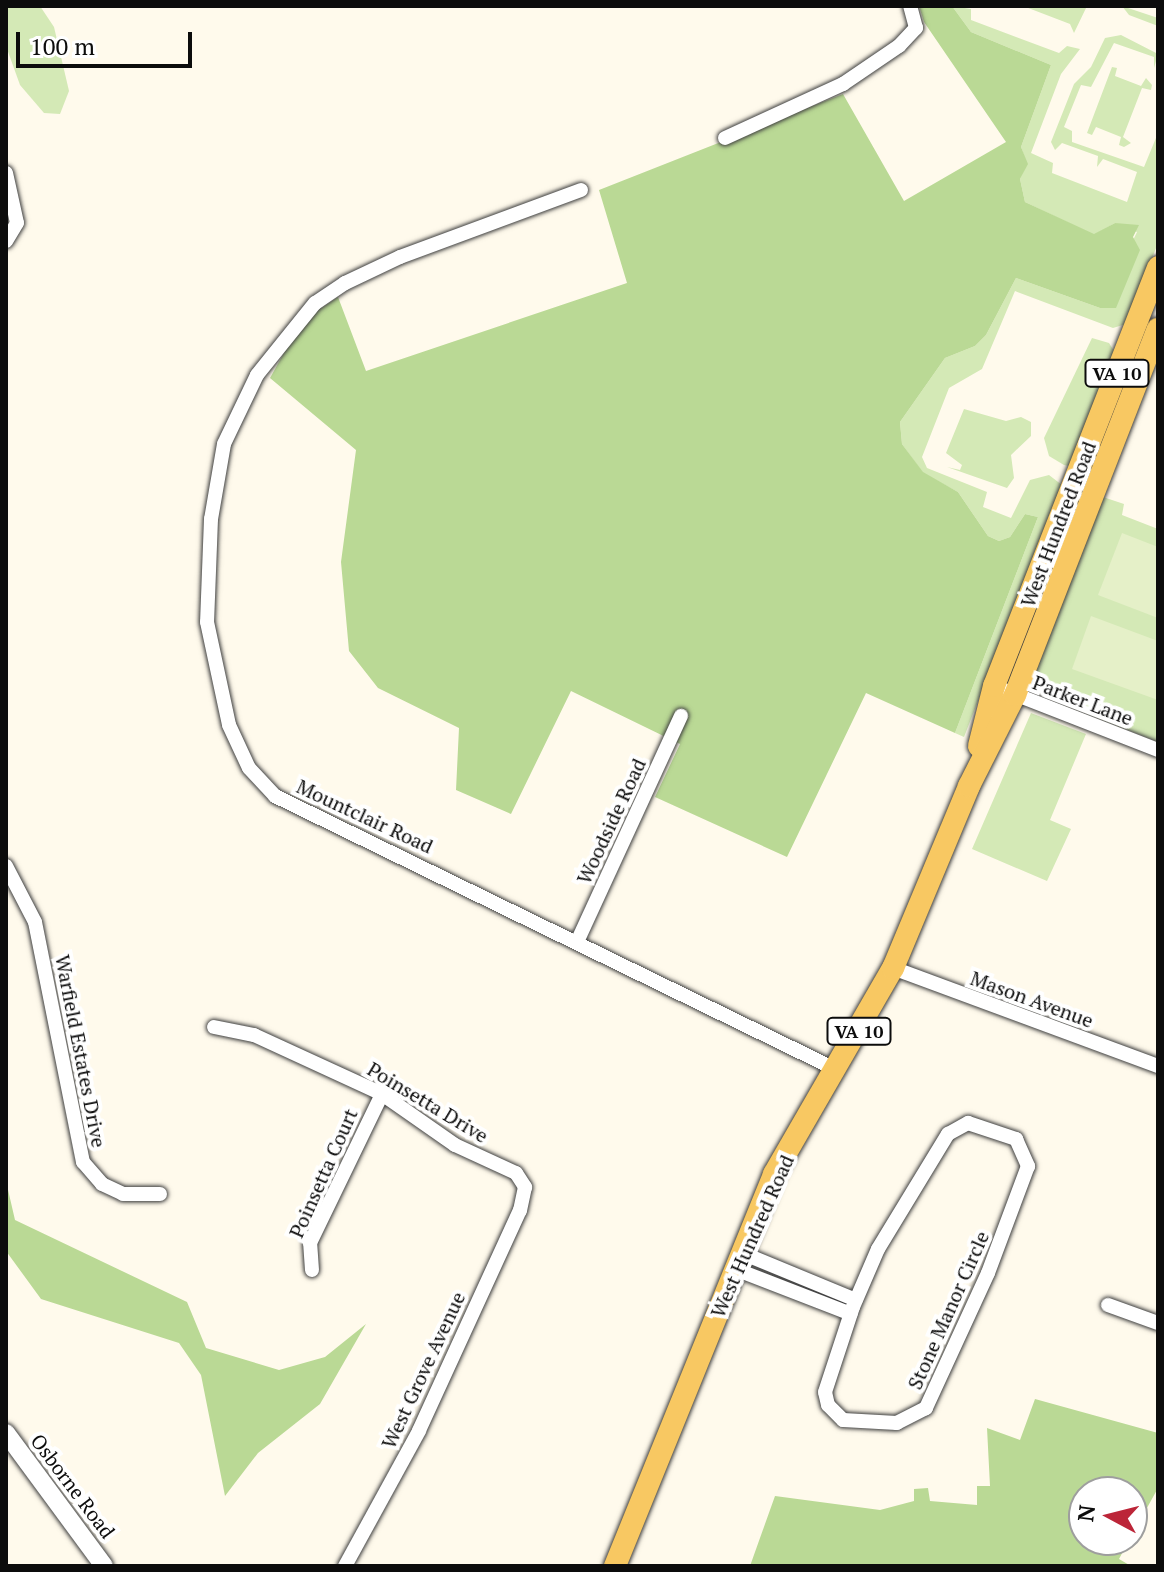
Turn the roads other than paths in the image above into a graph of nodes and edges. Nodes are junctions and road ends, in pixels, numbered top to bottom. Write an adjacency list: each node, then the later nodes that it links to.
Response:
1 (910, 6): 2 (street)
2 (725, 138)
3 (6, 173): 5 (street)
4 (581, 190): 14 (street, Mountclair Road)
5 (6, 241)
6 (1158, 267): 8 (main road, West Hundred Road / VA 10)
7 (1158, 329): 9 (main road, West Hundred Road / VA 10)
8 (994, 686): 9 (street, Parker Lane); 12 (main road, West Hundred Road / VA 10)
9 (1015, 695): 11 (street, Parker Lane); 12 (main road, West Hundred Road / VA 10)
10 (681, 716): 14 (street, Woodside Road)
11 (1158, 750)
12 (969, 786): 15 (main road, West Hundred Road / VA 10)
13 (6, 866): 21 (street, Warfield Estates Drive)
14 (577, 942): 18 (street, Mountclair Road)
15 (893, 968): 17 (street, Mason Avenue); 18 (main road, West Hundred Road / VA 10)
16 (214, 1027): 19 (street, Poinsetta Drive)
17 (1158, 1066)
18 (837, 1070): 22 (main road, West Hundred Road / VA 10)
19 (382, 1094): 20 (street, Poinsetta Drive); 23 (street, Poinsetta Court)
20 (525, 1187): 29 (street, West Grove Avenue)
21 (160, 1194)
22 (739, 1261): 25 (street); 30 (main road, West Hundred Road / VA 10)
23 (312, 1270)
24 (1108, 1305): 26 (street)
25 (854, 1307): 25 (street, Stone Manor Circle)
26 (1158, 1323)
27 (6, 1433): 28 (street, Osborne Road)
28 (104, 1566)
29 (345, 1566)
30 (615, 1566)

